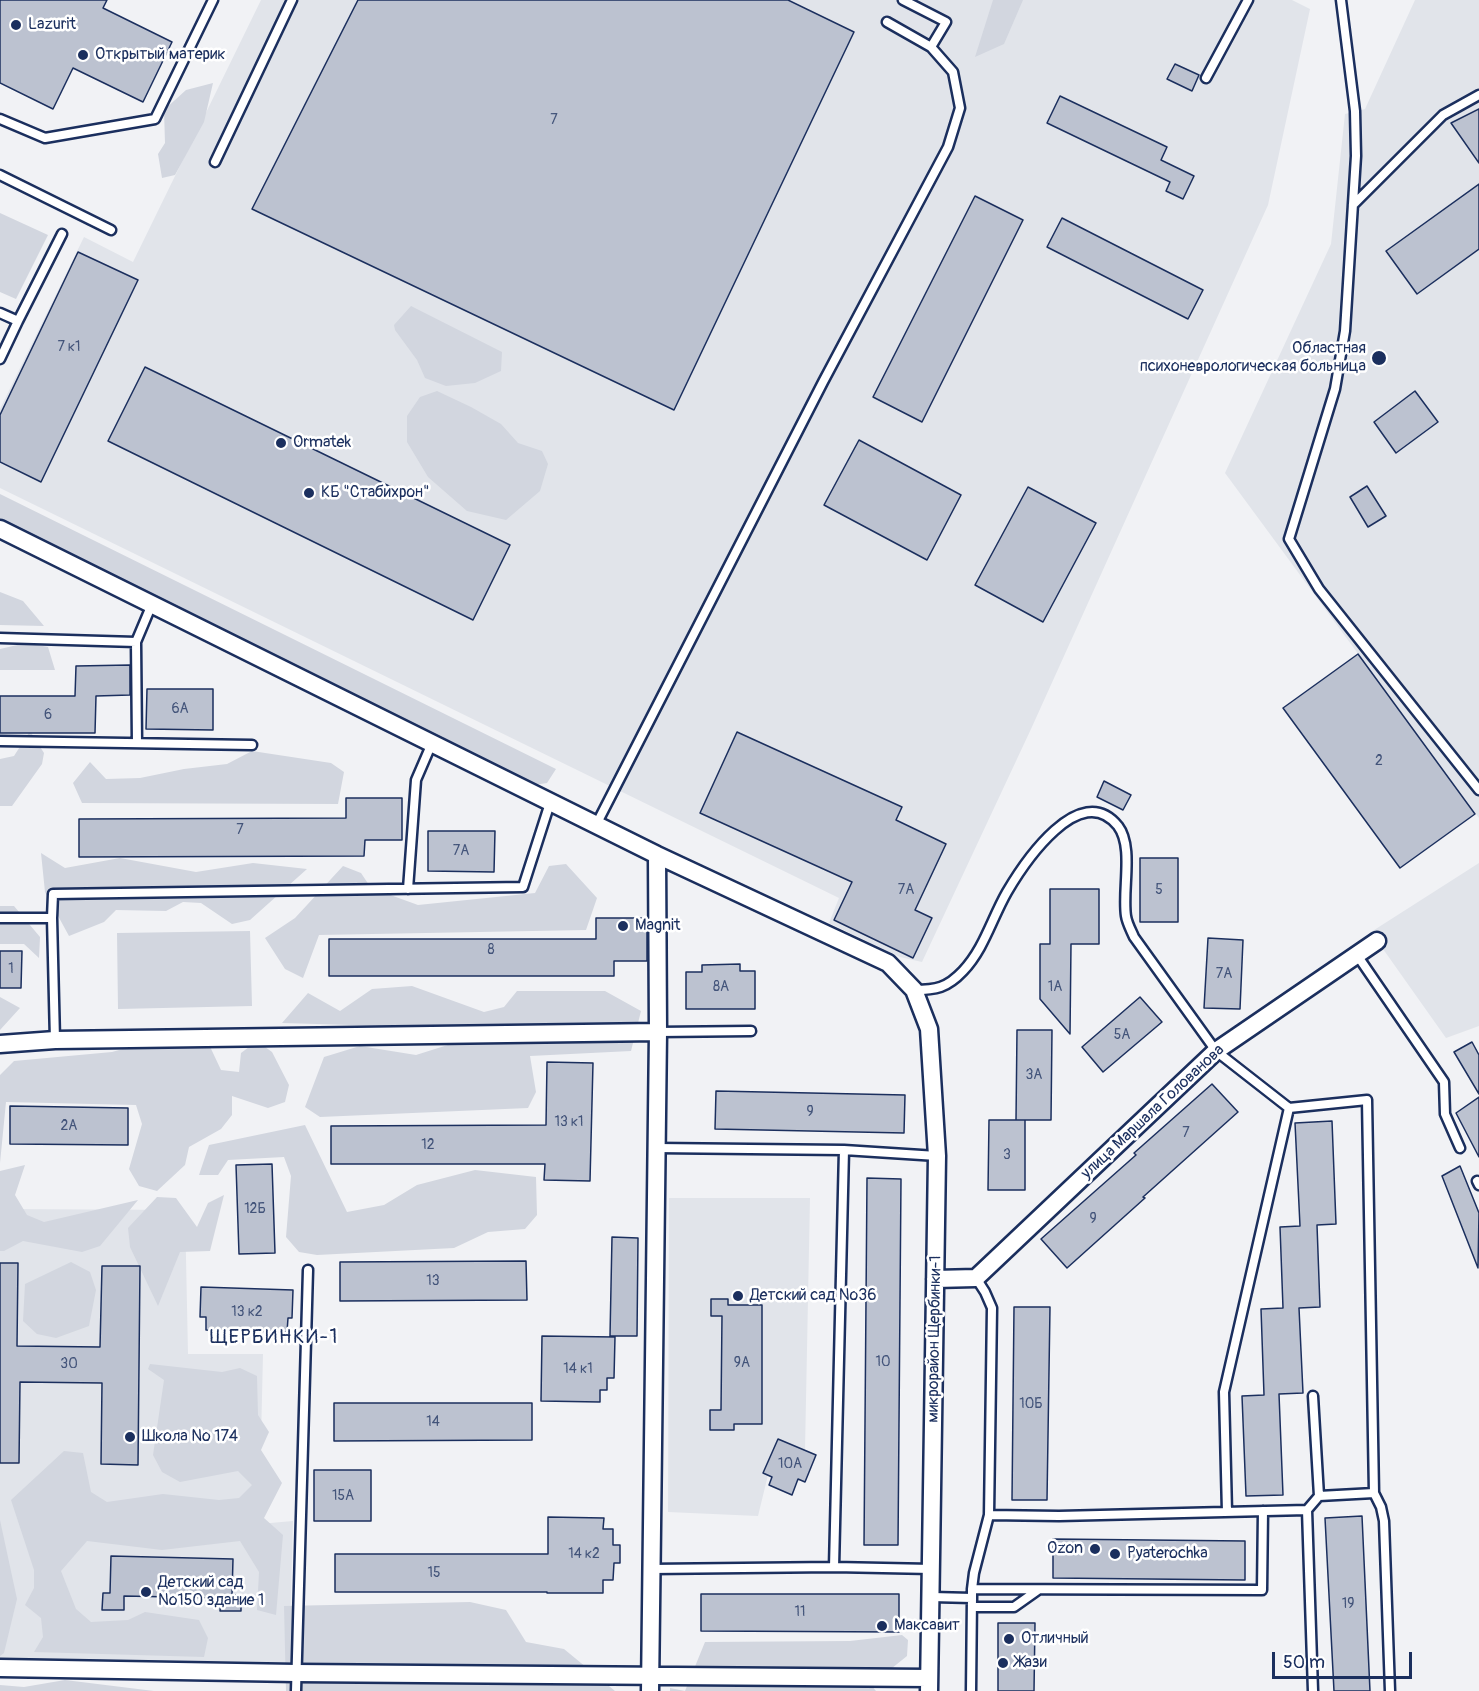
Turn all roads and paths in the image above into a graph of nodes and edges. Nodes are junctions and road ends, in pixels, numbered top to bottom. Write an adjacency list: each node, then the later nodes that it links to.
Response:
1 (213, 0): 10 (lane)
2 (292, 0): 11 (lane)
3 (903, 0): 7 (lane)
4 (1248, 0): 8 (lane)
5 (1341, 0): 13 (lane)
6 (887, 22): 7 (lane)
7 (931, 47): 29 (lane)
8 (1206, 78)
9 (1479, 95): 13 (lane)
10 (0, 119)
11 (215, 162)
12 (0, 175): 14 (lane)
13 (1353, 205): 27 (lane)
14 (111, 230)
15 (62, 234): 17 (lane)
16 (0, 313): 17 (lane)
17 (18, 321): 18 (lane)
18 (0, 359)
19 (0, 529): 20 (street)
20 (152, 604): 22 (lane); 25 (street)
21 (0, 638): 22 (lane)
22 (136, 642): 24 (lane)
23 (0, 741): 24 (lane)
24 (136, 743): 26 (lane)
25 (432, 743): 28 (street); 31 (lane)
26 (252, 745)
27 (1479, 790)
28 (550, 802): 29 (street); 31 (lane)
29 (596, 825): 30 (street)
30 (657, 855): 36 (street); 38 (street)
31 (408, 889): 33 (lane)
32 (0, 918): 33 (lane)
33 (52, 918): 39 (lane)
34 (1377, 941): 35 (street, улица Маршала Голованова)
35 (1357, 955): 41 (street, улица Маршала Голованова); 44 (lane)
36 (914, 990): 41 (lane); 46 (street, микрорайон Щербинки-1)
37 (751, 1031): 38 (lane)
38 (658, 1032): 39 (street); 43 (street)
39 (55, 1040): 40 (street)
40 (0, 1044)
41 (1216, 1051): 42 (lane); 48 (street, улица Маршала Голованова)
42 (1289, 1108): 51 (lane); 55 (lane)
43 (656, 1148): 45 (lane); 58 (street)
44 (1460, 1148)
45 (844, 1150): 46 (lane); 57 (lane)
46 (937, 1156): 49 (street, микрорайон Щербинки-1)
47 (308, 1270): 64 (lane)
48 (976, 1278): 49 (street); 56 (lane)
49 (935, 1279): 59 (street, микрорайон Щербинки-1)
50 (1313, 1396): 52 (lane)
51 (1374, 1493): 52 (lane); 70 (lane)
52 (1319, 1496): 53 (lane)
53 (1307, 1510): 54 (lane); 69 (lane)
54 (1263, 1511): 55 (lane); 60 (lane)
55 (1227, 1512): 56 (lane)
56 (989, 1515): 62 (lane)
57 (834, 1567): 58 (lane); 59 (lane)
58 (651, 1569): 65 (street)
59 (932, 1569): 61 (street, микрорайон Щербинки-1)
60 (1038, 1590): 62 (lane); 62 (lane)
61 (932, 1597): 62 (lane); 66 (street, микрорайон Щербинки-1)
62 (972, 1598): 68 (lane)
63 (0, 1668): 64 (street)
64 (296, 1673): 65 (street); 67 (lane)
65 (650, 1683): 66 (street)
66 (929, 1684)
67 (296, 1691)
68 (971, 1691)
69 (1313, 1691)
70 (1390, 1691)

